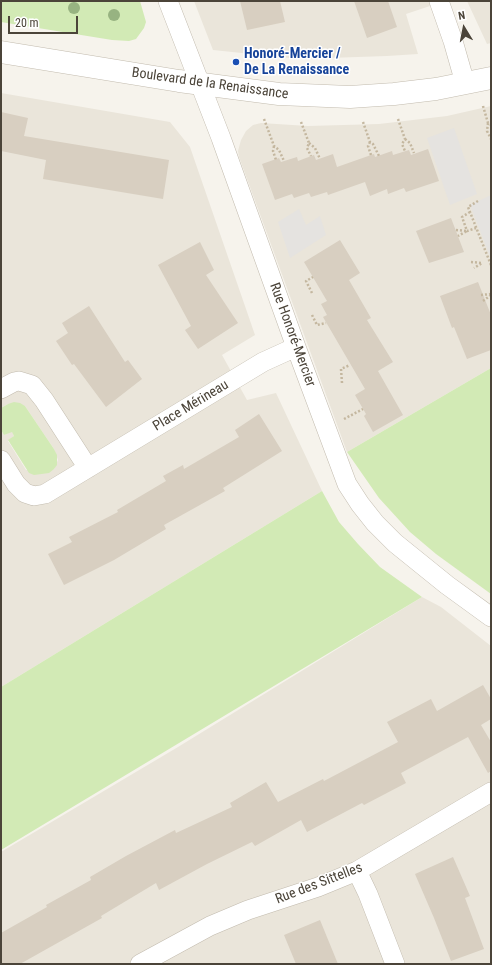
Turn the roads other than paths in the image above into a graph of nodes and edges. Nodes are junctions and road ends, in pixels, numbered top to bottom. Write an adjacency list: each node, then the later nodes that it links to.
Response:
1 (168, 1): 6 (street, Rue Honoré-Mercier)
2 (439, 1): 5 (street)
3 (1, 52): 6 (street, Boulevard de la Renaissance)
4 (491, 78): 5 (street, Boulevard de la Renaissance)
5 (465, 83): 6 (street, Boulevard de la Renaissance)
6 (200, 84): 7 (street, Rue Honoré-Mercier)
7 (296, 347): 10 (street, Place Mérineau); 11 (street, Rue Honoré-Mercier)
8 (1, 389): 10 (street)
9 (1, 460): 10 (street, Place Mérineau)
10 (88, 468)
11 (491, 617)
12 (491, 792): 13 (street, Rue des Sittelles)
13 (357, 871): 14 (street, Rue des Sittelles); 15 (street)
14 (140, 964)
15 (395, 964)

